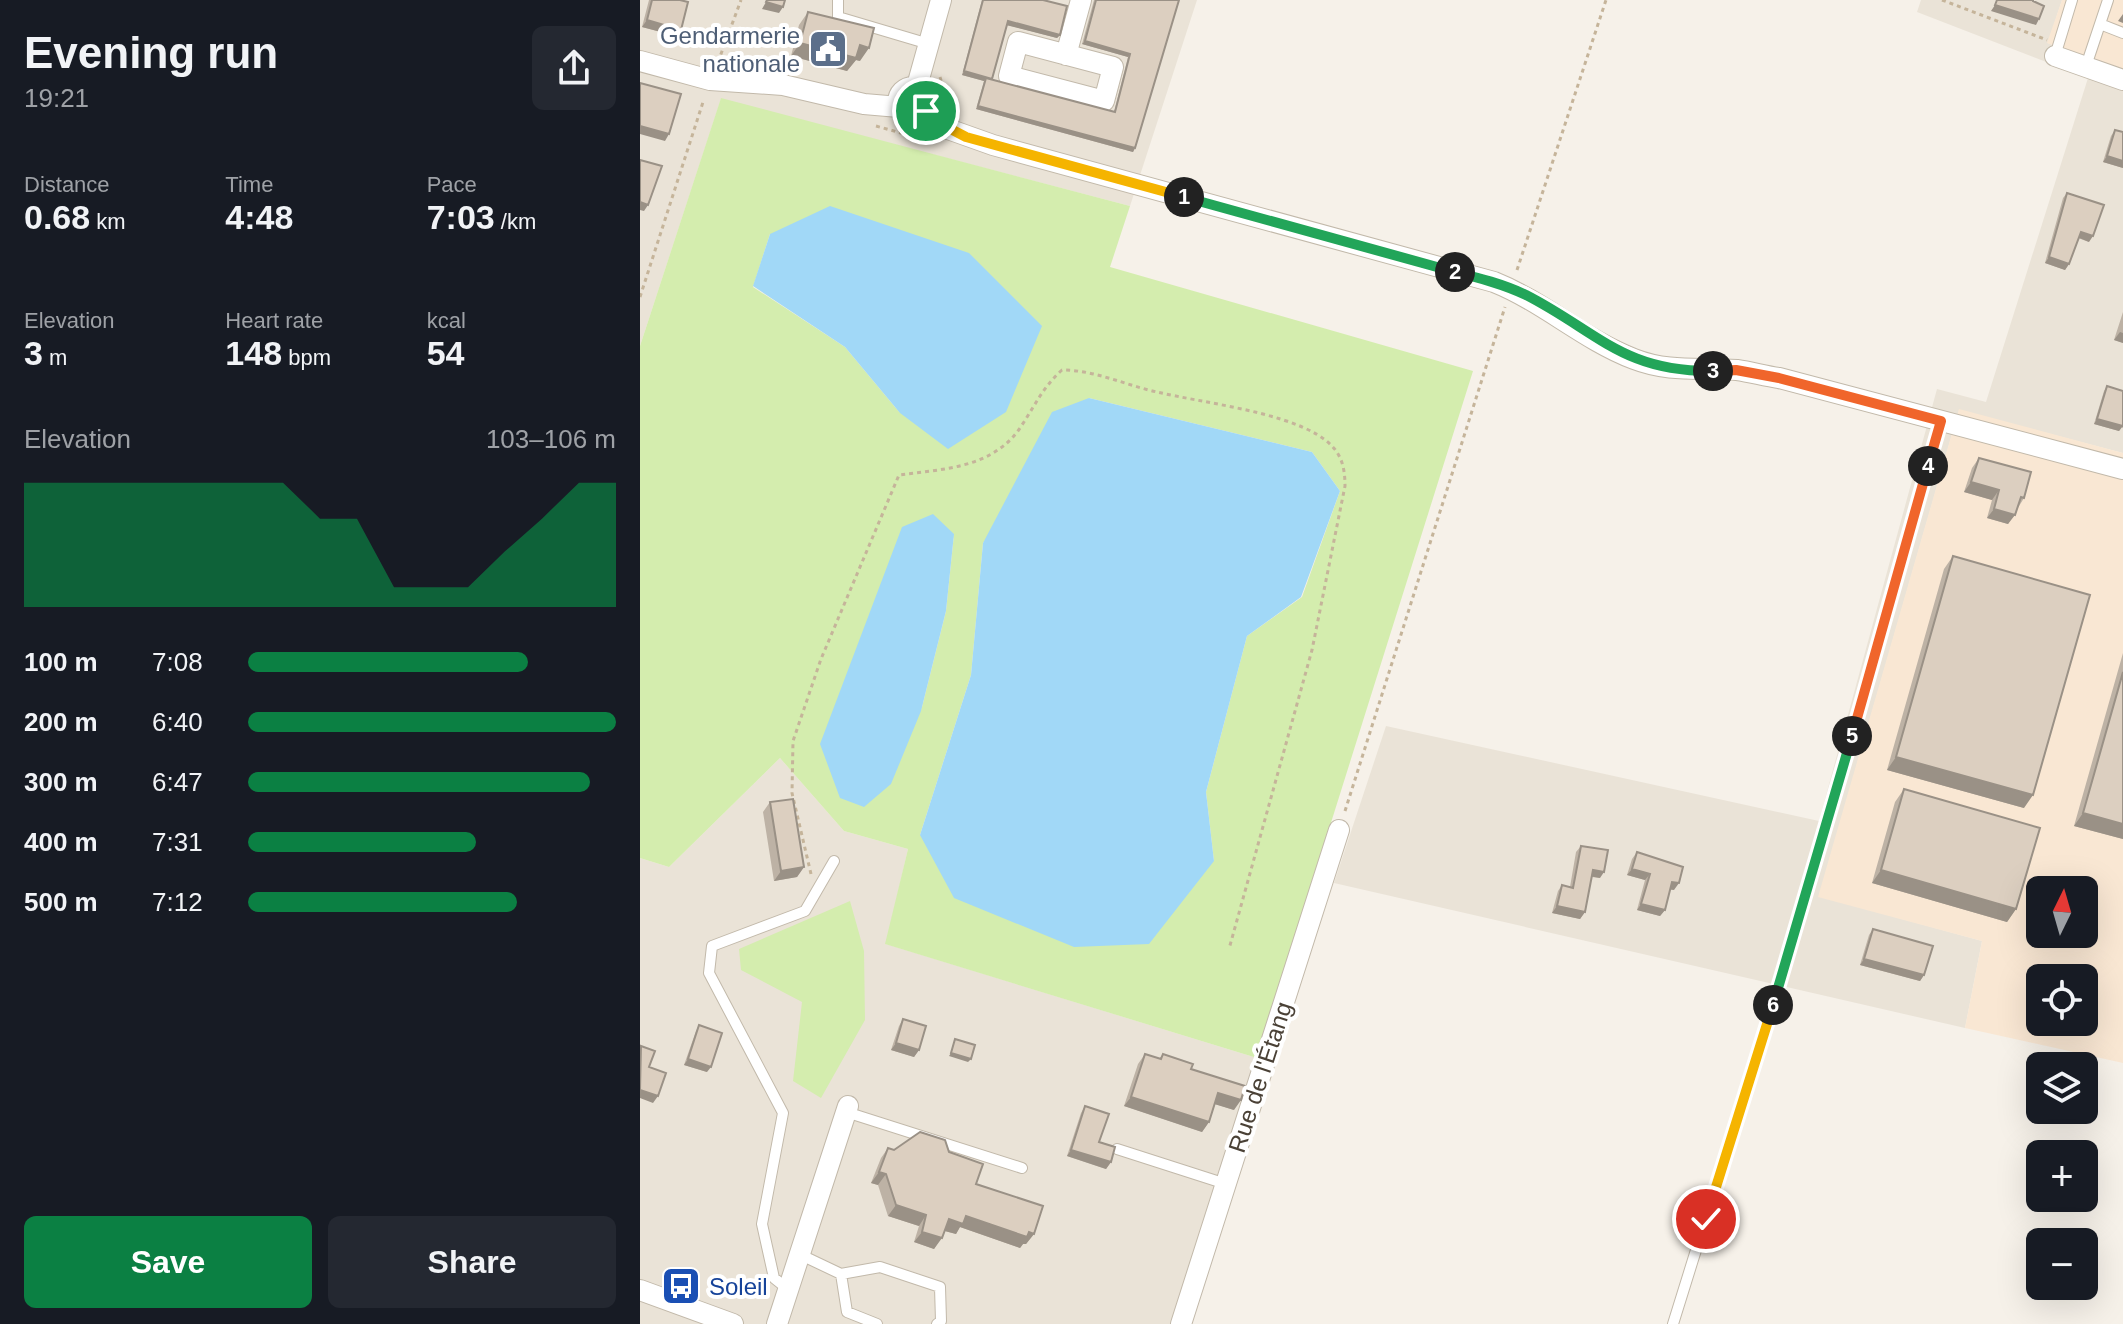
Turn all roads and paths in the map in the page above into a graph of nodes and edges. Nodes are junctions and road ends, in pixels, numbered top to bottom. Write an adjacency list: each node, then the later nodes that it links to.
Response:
1 (741, 0): 16 (path)
2 (838, 0): 11 (lane)
3 (941, 0): 11 (street)
4 (1081, 0): 13 (street)
5 (1606, 0): 22 (path)
6 (1942, 0): 12 (path)
7 (2072, 0): 12 (lane)
8 (2108, 0): 9 (lane)
9 (2100, 24): 10 (lane); 15 (lane)
10 (2123, 33)
11 (928, 49): 18 (street); 21 (path)
12 (2056, 50): 15 (street)
13 (1066, 55): 13 (street)
14 (640, 61): 16 (street)
15 (2086, 66): 17 (street)
16 (710, 80): 19 (street); 23 (path)
17 (2123, 80)
18 (917, 86): 19 (street); 20 (street)
19 (899, 107): 20 (street)
20 (922, 114): 21 (street)
21 (948, 129): 22 (street)
22 (1511, 289): 24 (street); 26 (path)
23 (640, 297)
24 (1941, 421): 25 (street); 43 (lane)
25 (2123, 469)
26 (1339, 830): 33 (street, Rue de l'Étang)
27 (834, 861): 28 (lane)
28 (815, 893): 29 (path); 37 (lane)
29 (1229, 949)
30 (847, 1109): 32 (lane); 34 (street)
31 (1117, 1149): 33 (lane)
32 (1022, 1168)
33 (1226, 1184): 42 (street, Rue de l'Étang)
34 (801, 1255): 35 (lane); 37 (street)
35 (841, 1274): 40 (lane); 41 (lane)
36 (640, 1290): 38 (street)
37 (789, 1290): 39 (street)
38 (733, 1324)
39 (777, 1324)
40 (877, 1324)
41 (937, 1324)
42 (1181, 1324)
43 (1673, 1324)

